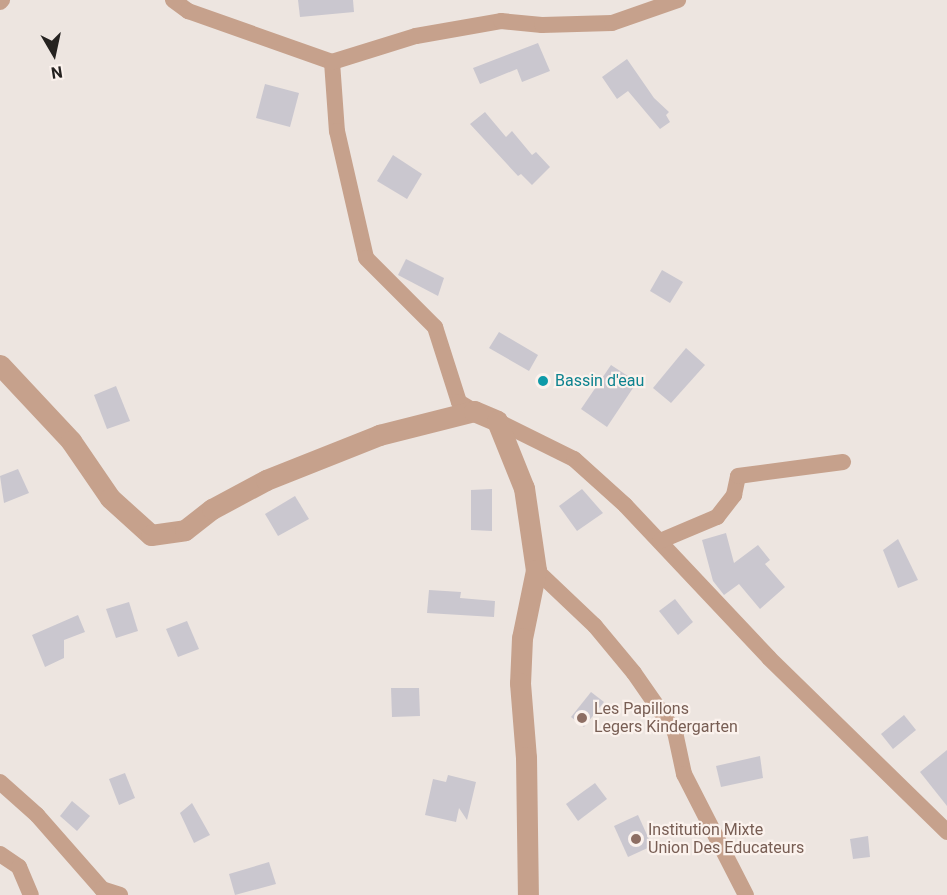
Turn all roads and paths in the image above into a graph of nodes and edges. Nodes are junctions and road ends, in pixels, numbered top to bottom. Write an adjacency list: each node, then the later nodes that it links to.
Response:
1 (173, 0): 3 (street)
2 (678, 0): 3 (street)
3 (332, 62): 5 (street)
4 (0, 365): 5 (street)
5 (474, 411): 6 (street)
6 (497, 421): 8 (street); 9 (street)
7 (843, 462): 8 (street)
8 (660, 541): 11 (street)
9 (536, 570): 15 (street); 16 (street)
10 (0, 782): 14 (street)
11 (947, 832)
12 (0, 854): 13 (street)
13 (31, 895)
14 (120, 895)
15 (528, 895)
16 (746, 895)

